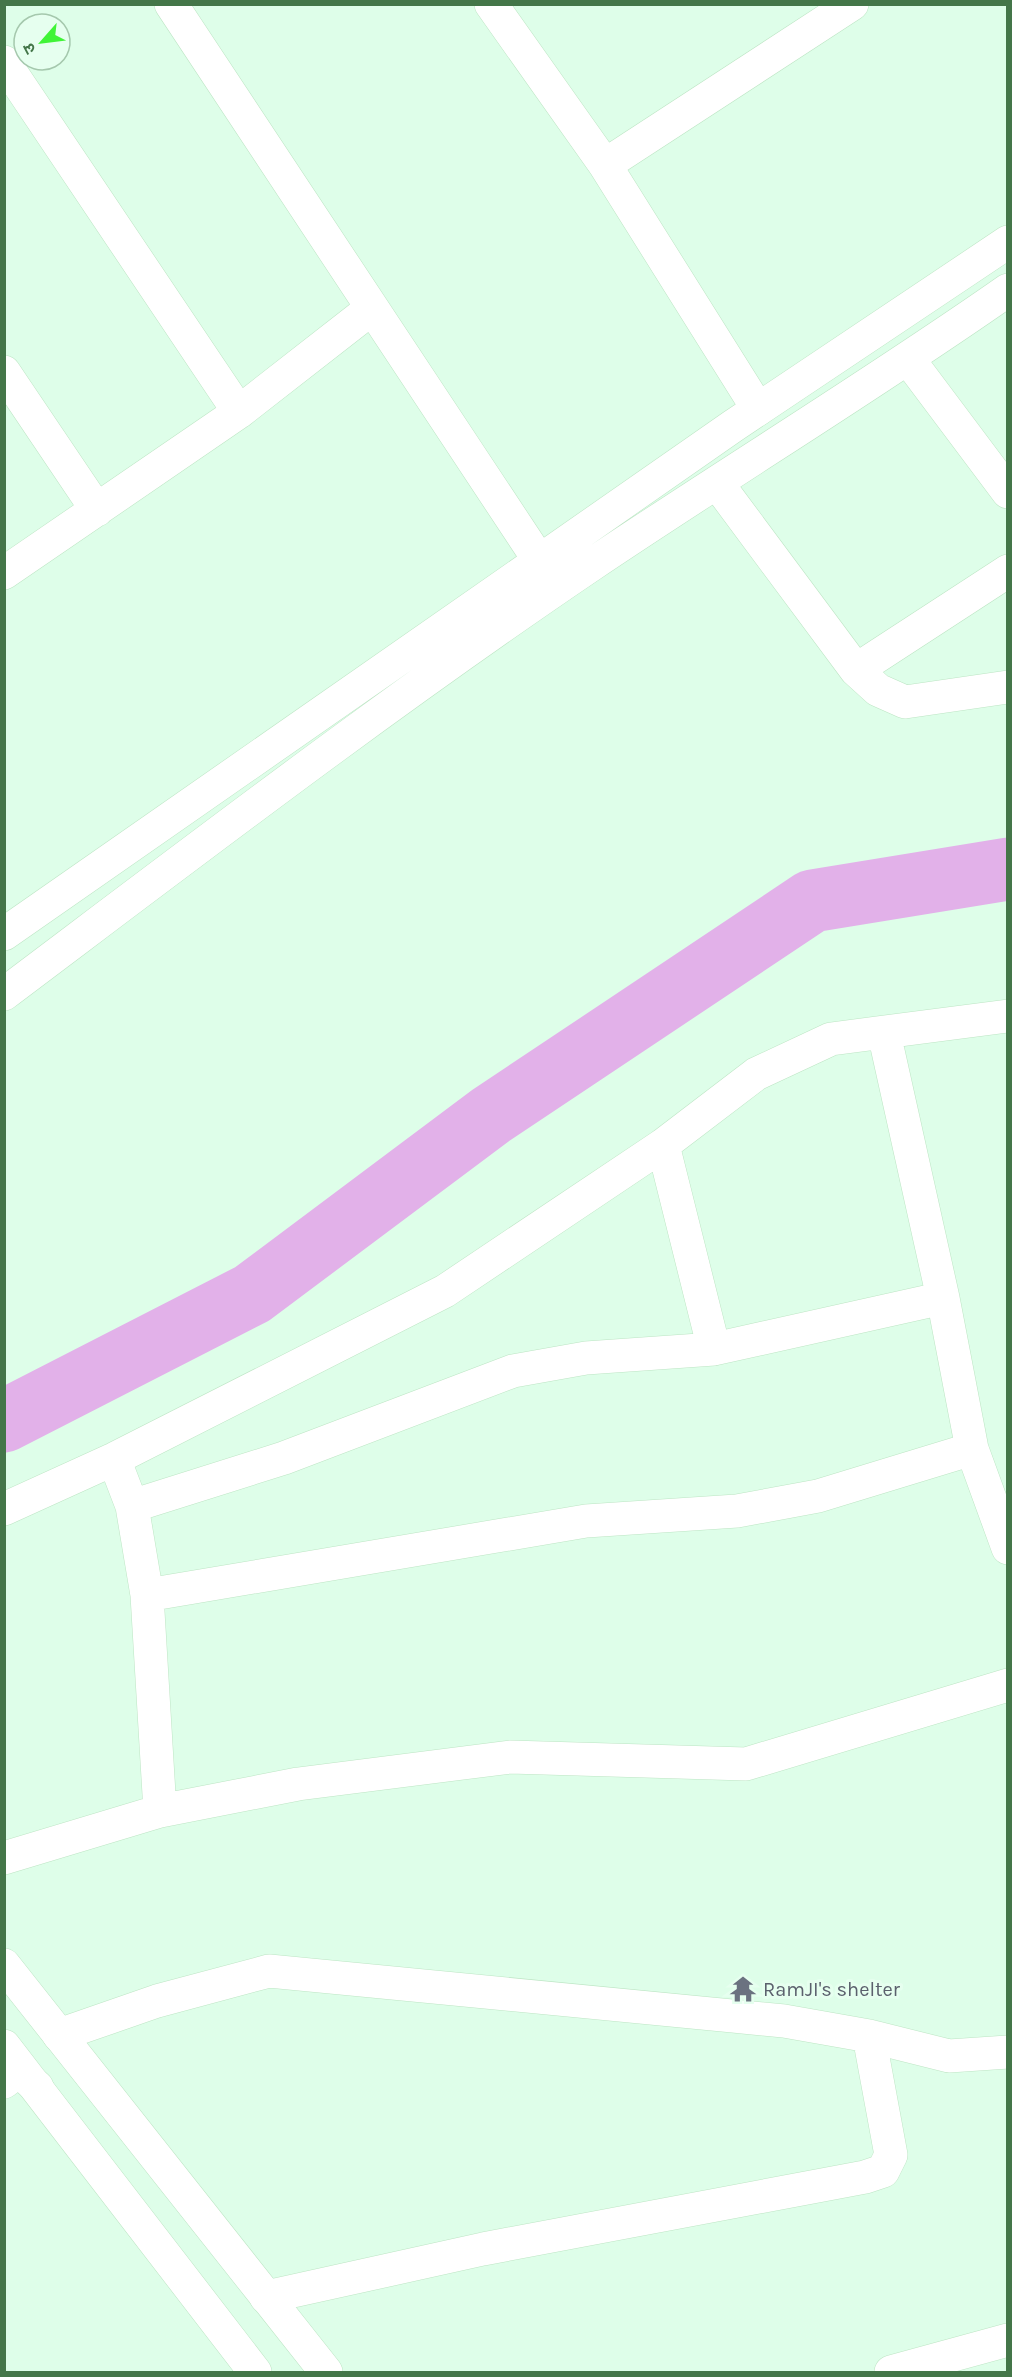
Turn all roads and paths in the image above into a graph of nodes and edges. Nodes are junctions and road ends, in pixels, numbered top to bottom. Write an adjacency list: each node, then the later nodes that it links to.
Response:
1 (171, 4): 8 (street)
2 (491, 4): 5 (street)
3 (841, 8): 5 (street)
4 (4, 62): 12 (street)
5 (606, 165): 11 (street)
6 (1008, 242): 11 (street)
7 (1008, 290): 9 (street)
8 (371, 309): 12 (street); 16 (street)
9 (909, 360): 13 (street); 14 (street)
10 (4, 372): 15 (street)
11 (758, 409): 16 (street)
12 (239, 412): 15 (street)
13 (717, 483): 19 (street); 22 (street)
14 (1008, 492)
15 (97, 510): 18 (street)
16 (540, 560): 21 (street)
17 (1008, 571): 19 (street)
18 (4, 573)
19 (856, 670): 20 (street)
20 (1008, 687)
21 (4, 934)
22 (4, 994)
23 (1008, 1016): 24 (street)
24 (884, 1033): 25 (street); 26 (street)
25 (663, 1145): 27 (street); 29 (street)
26 (943, 1298): 27 (street); 28 (street)
27 (714, 1349): 30 (street)
28 (972, 1449): 32 (street); 33 (street)
29 (114, 1459): 30 (street); 31 (street)
30 (132, 1506): 33 (street)
31 (4, 1509)
32 (1008, 1548)
33 (147, 1595): 35 (street)
34 (1008, 1685): 35 (street)
35 (160, 1811): 36 (street)
36 (4, 1858)
37 (4, 1965): 38 (street)
38 (59, 2035): 39 (street); 44 (street)
39 (869, 2036): 41 (street); 44 (street)
40 (4, 2046): 43 (street)
41 (1008, 2052)
42 (4, 2082): 43 (street)
43 (37, 2088): 46 (street)
44 (266, 2297): 47 (street)
45 (1008, 2340): 48 (street)
46 (255, 2373)
47 (326, 2373)
48 (891, 2373)

